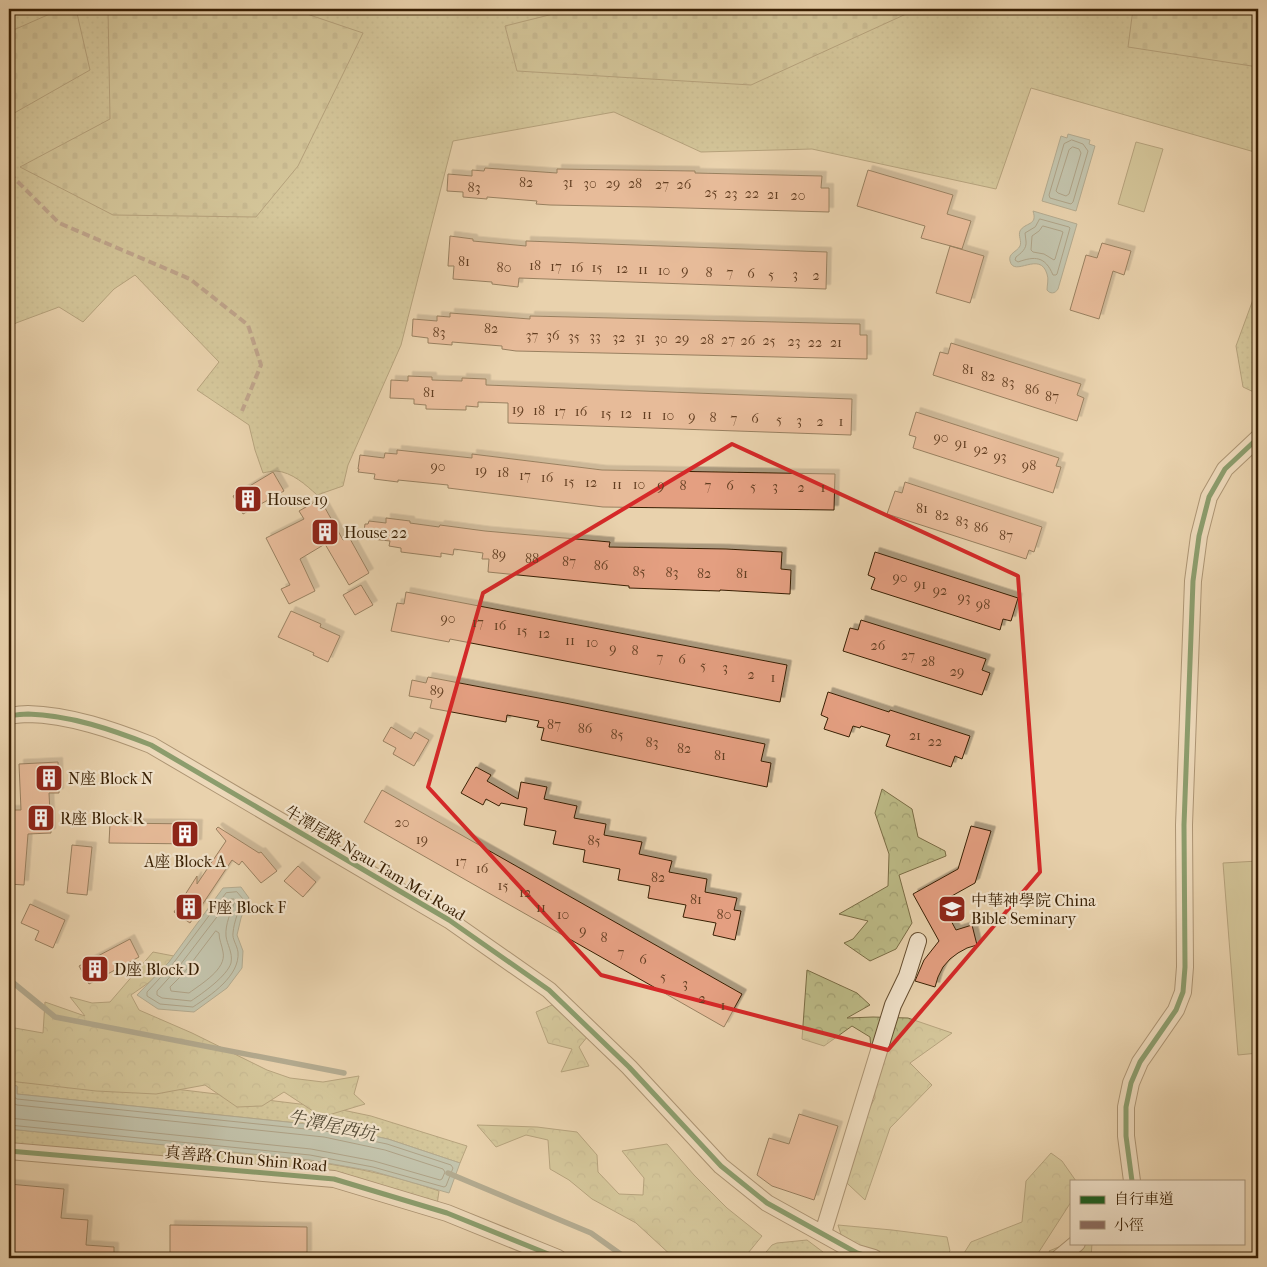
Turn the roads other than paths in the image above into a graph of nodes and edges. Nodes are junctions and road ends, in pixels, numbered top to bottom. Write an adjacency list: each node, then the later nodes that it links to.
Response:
1 (1258, 438): 5 (street)
2 (9, 716): 6 (street, 牛潭尾路 Ngau Tam Mei Road)
3 (918, 941): 6 (street)
4 (9, 1151): 8 (street, 真善路 Chun Shin Road)
5 (1132, 1180)
6 (823, 1233): 9 (street, 牛潭尾路 Ngau Tam Mei Road)
7 (1076, 1244): 10 (street)
8 (558, 1258)
9 (874, 1258)
10 (1059, 1258)

